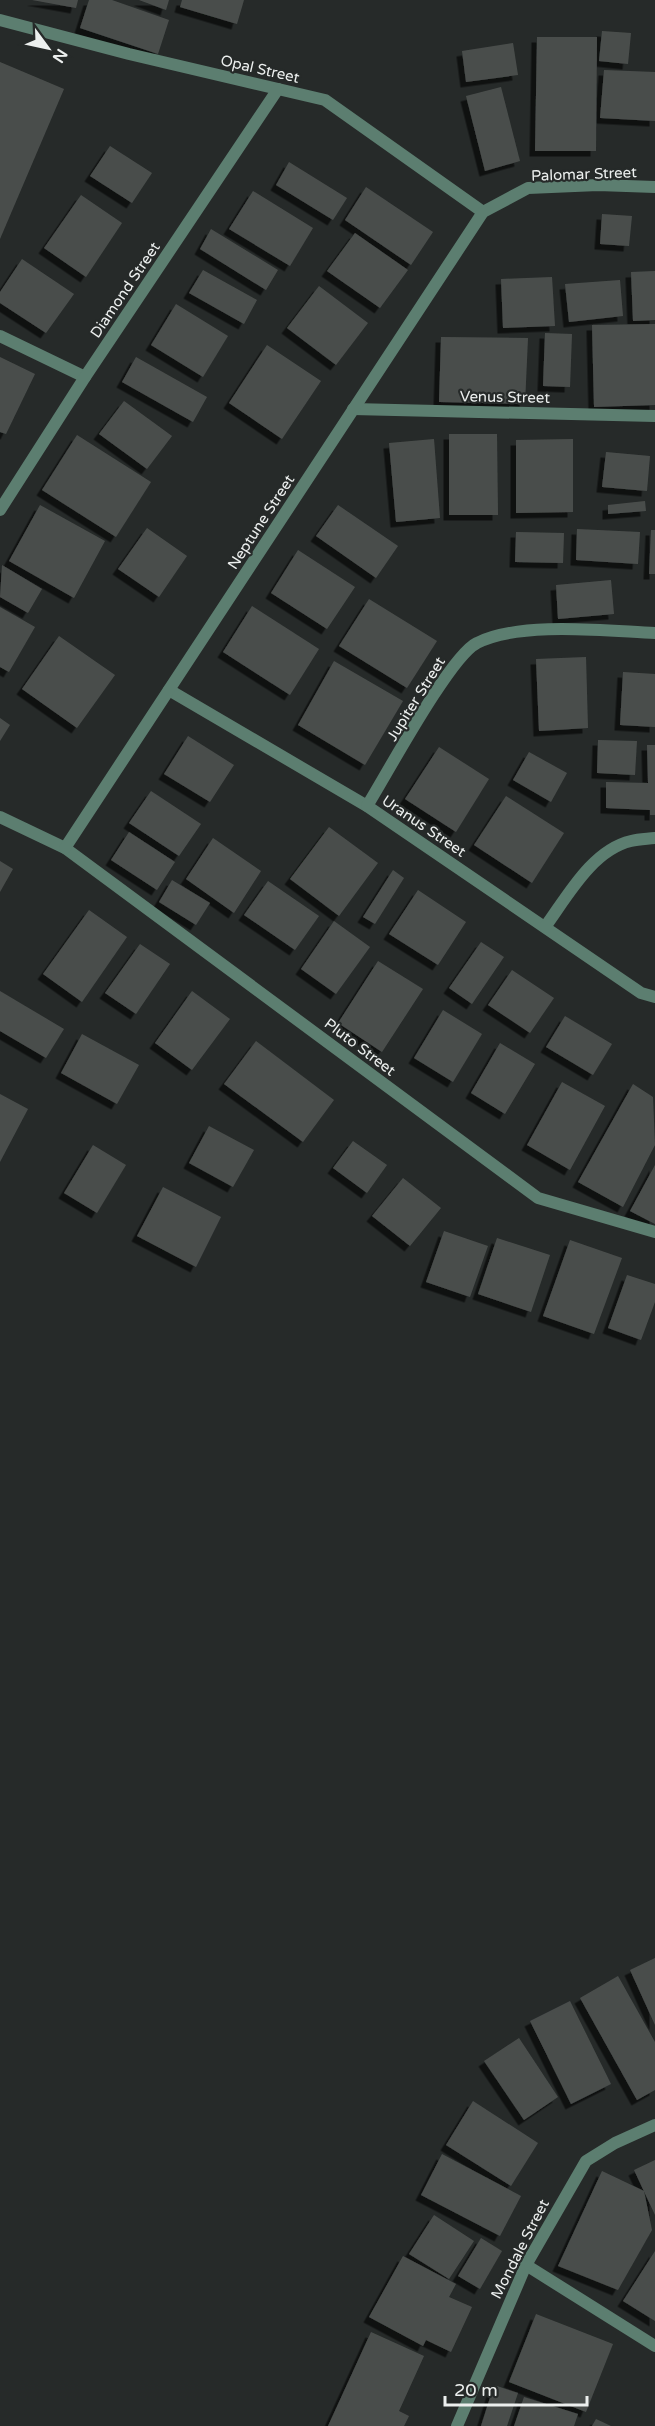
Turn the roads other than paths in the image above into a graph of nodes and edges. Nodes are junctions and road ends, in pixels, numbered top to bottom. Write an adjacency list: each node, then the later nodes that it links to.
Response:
1 (0, 20): 2 (street, Opal Street)
2 (278, 89): 4 (street, Opal Street); 6 (street, Diamond Street)
3 (655, 187): 4 (street, Palomar Street)
4 (483, 212): 7 (street, Neptune Street)
5 (0, 336): 6 (street)
6 (85, 377): 9 (street, Diamond Street)
7 (353, 409): 8 (street, Venus Street); 11 (street, Neptune Street)
8 (655, 416)
9 (0, 510)
10 (655, 633): 12 (street, Jupiter Street)
11 (169, 690): 12 (street, Uranus Street); 15 (street, Neptune Street)
12 (367, 806): 16 (street, Uranus Street)
13 (0, 817): 15 (street, Pluto Street)
14 (655, 838): 16 (street)
15 (65, 848): 18 (street, Pluto Street)
16 (545, 927): 17 (street, Uranus Street)
17 (655, 997)
18 (655, 1232)
19 (655, 2125): 20 (street, Mondale Street)
20 (526, 2265): 21 (street); 22 (street, Mondale Street)
21 (655, 2346)
22 (457, 2426)

